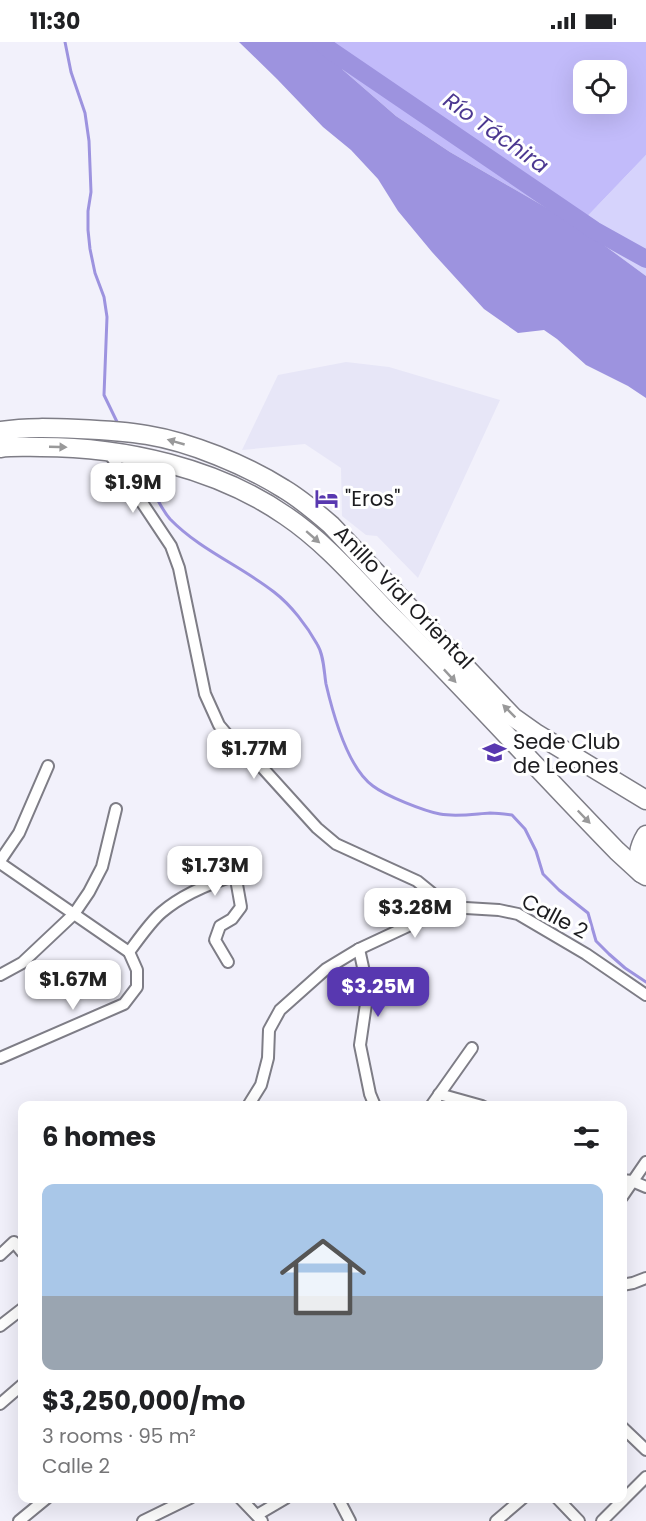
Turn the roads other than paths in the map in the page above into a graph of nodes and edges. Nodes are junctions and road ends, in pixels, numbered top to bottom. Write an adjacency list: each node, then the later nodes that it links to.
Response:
1 (0, 431): 5 (highway, Anillo Vial Oriental, one-way to 1)
2 (0, 447): 3 (highway, Anillo Vial Oriental, one-way to 3)
3 (107, 450): 9 (highway, Anillo Vial Oriental, one-way to 9); 10 (street)
4 (48, 766): 8 (street)
5 (646, 800)
6 (117, 809): 11 (street)
7 (646, 835): 9 (highway)
8 (0, 862): 11 (street)
9 (643, 874)
10 (449, 907): 12 (street, Calle 2); 16 (street, Calle 2)
11 (74, 914): 13 (street); 15 (street)
12 (359, 950): 20 (street, Calle 2); 21 (street)
13 (129, 952): 14 (street); 18 (street)
14 (228, 962)
15 (0, 975)
16 (646, 995)
17 (472, 1048): 19 (street)
18 (0, 1058)
19 (439, 1094): 22 (street); 23 (street)
20 (251, 1101)
21 (373, 1101)
22 (434, 1101)
23 (464, 1101)
24 (645, 1166): 25 (street)
25 (627, 1181): 26 (street)
26 (646, 1187)
27 (18, 1247): 28 (street)
28 (0, 1255)
29 (646, 1278): 30 (street)
30 (627, 1284)
31 (18, 1312): 32 (street)
32 (0, 1326)
33 (18, 1387): 34 (street)
34 (2, 1397)
35 (627, 1432): 36 (street)
36 (646, 1450)
37 (646, 1477): 38 (street)
38 (627, 1496)
39 (41, 1503): 48 (street)
40 (180, 1503): 49 (street)
41 (245, 1503): 47 (street)
42 (278, 1503): 47 (street)
43 (341, 1503): 50 (street)
44 (517, 1503): 51 (street)
45 (561, 1503): 52 (street)
46 (620, 1503): 53 (street)
47 (259, 1518)
48 (20, 1521)
49 (143, 1521)
50 (350, 1521)
51 (496, 1521)
52 (579, 1521)
53 (602, 1521)

